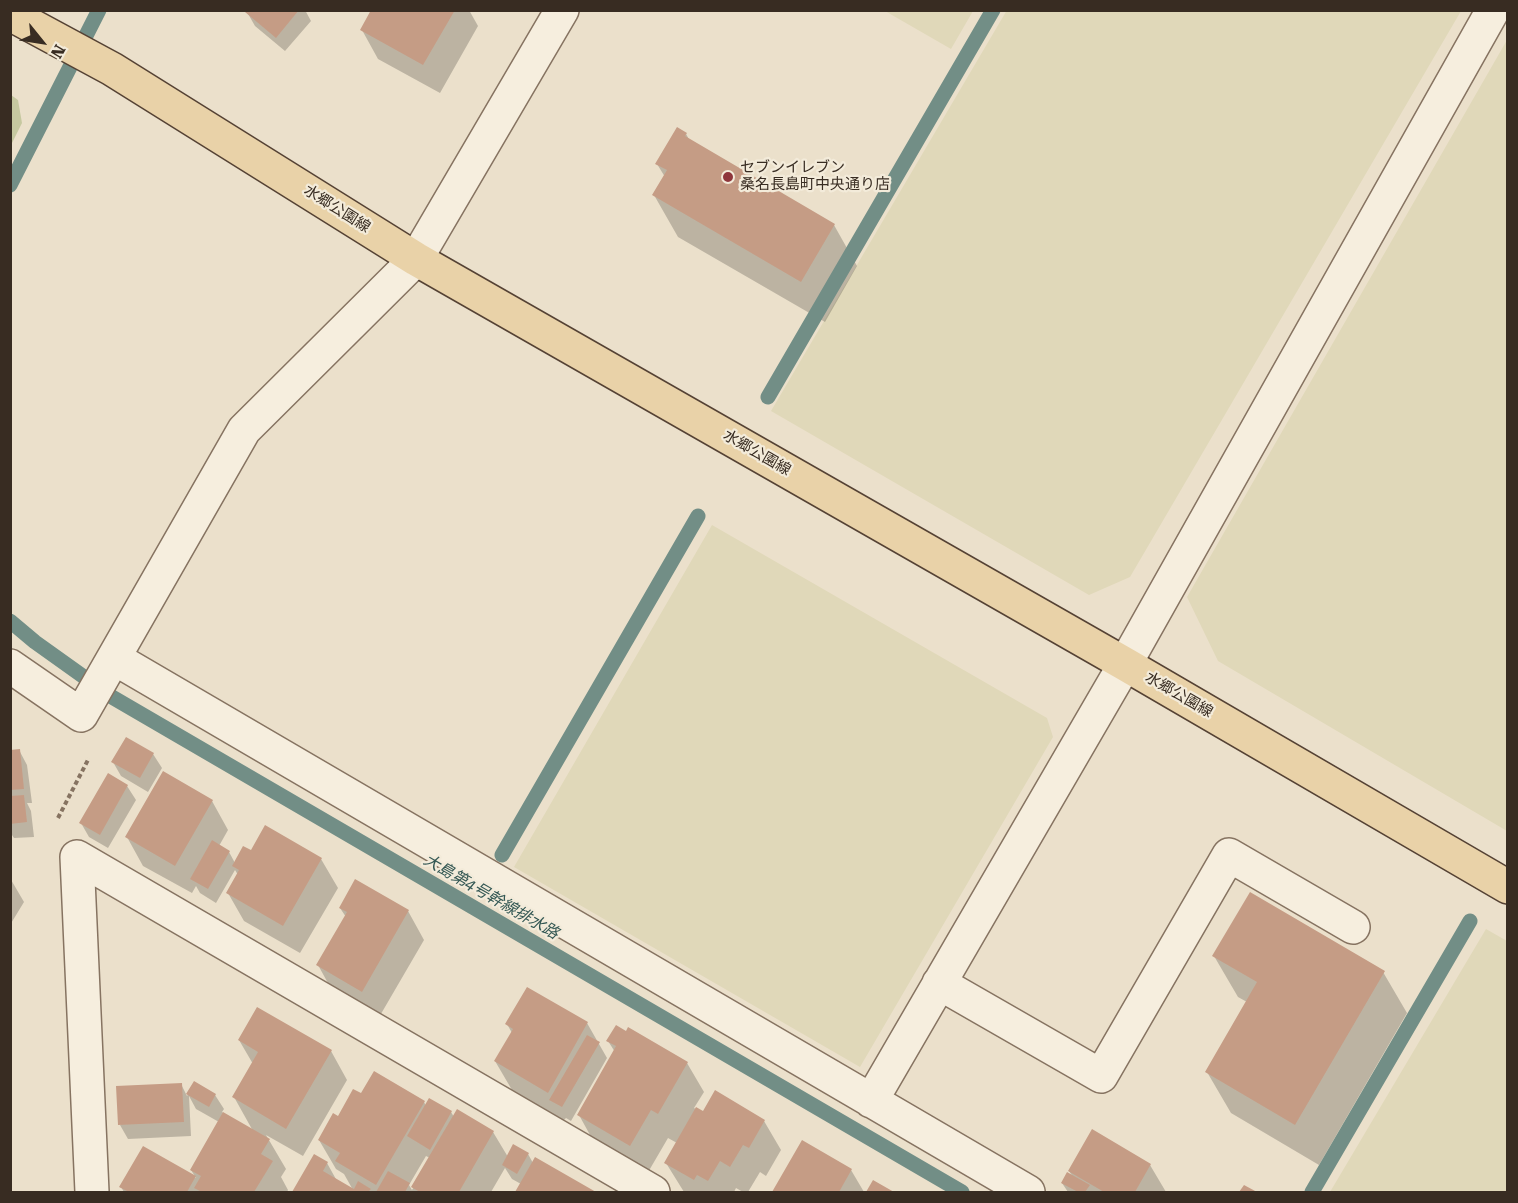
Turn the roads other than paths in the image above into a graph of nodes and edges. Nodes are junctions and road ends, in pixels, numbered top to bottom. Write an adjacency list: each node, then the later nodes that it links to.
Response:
1 (562, 10): 4 (street)
2 (1493, 10): 6 (street)
3 (10, 14): 4 (main road, 水郷公園線)
4 (416, 258): 5 (street); 6 (main road, 水郷公園線)
5 (112, 661): 7 (street); 11 (street)
6 (1125, 664): 8 (main road, 水郷公園線); 10 (street)
7 (10, 666)
8 (1508, 887)
9 (1353, 927): 10 (street)
10 (939, 983): 11 (street)
11 (871, 1101): 14 (street)
12 (92, 1192): 13 (street)
13 (653, 1192)
14 (1028, 1192)

